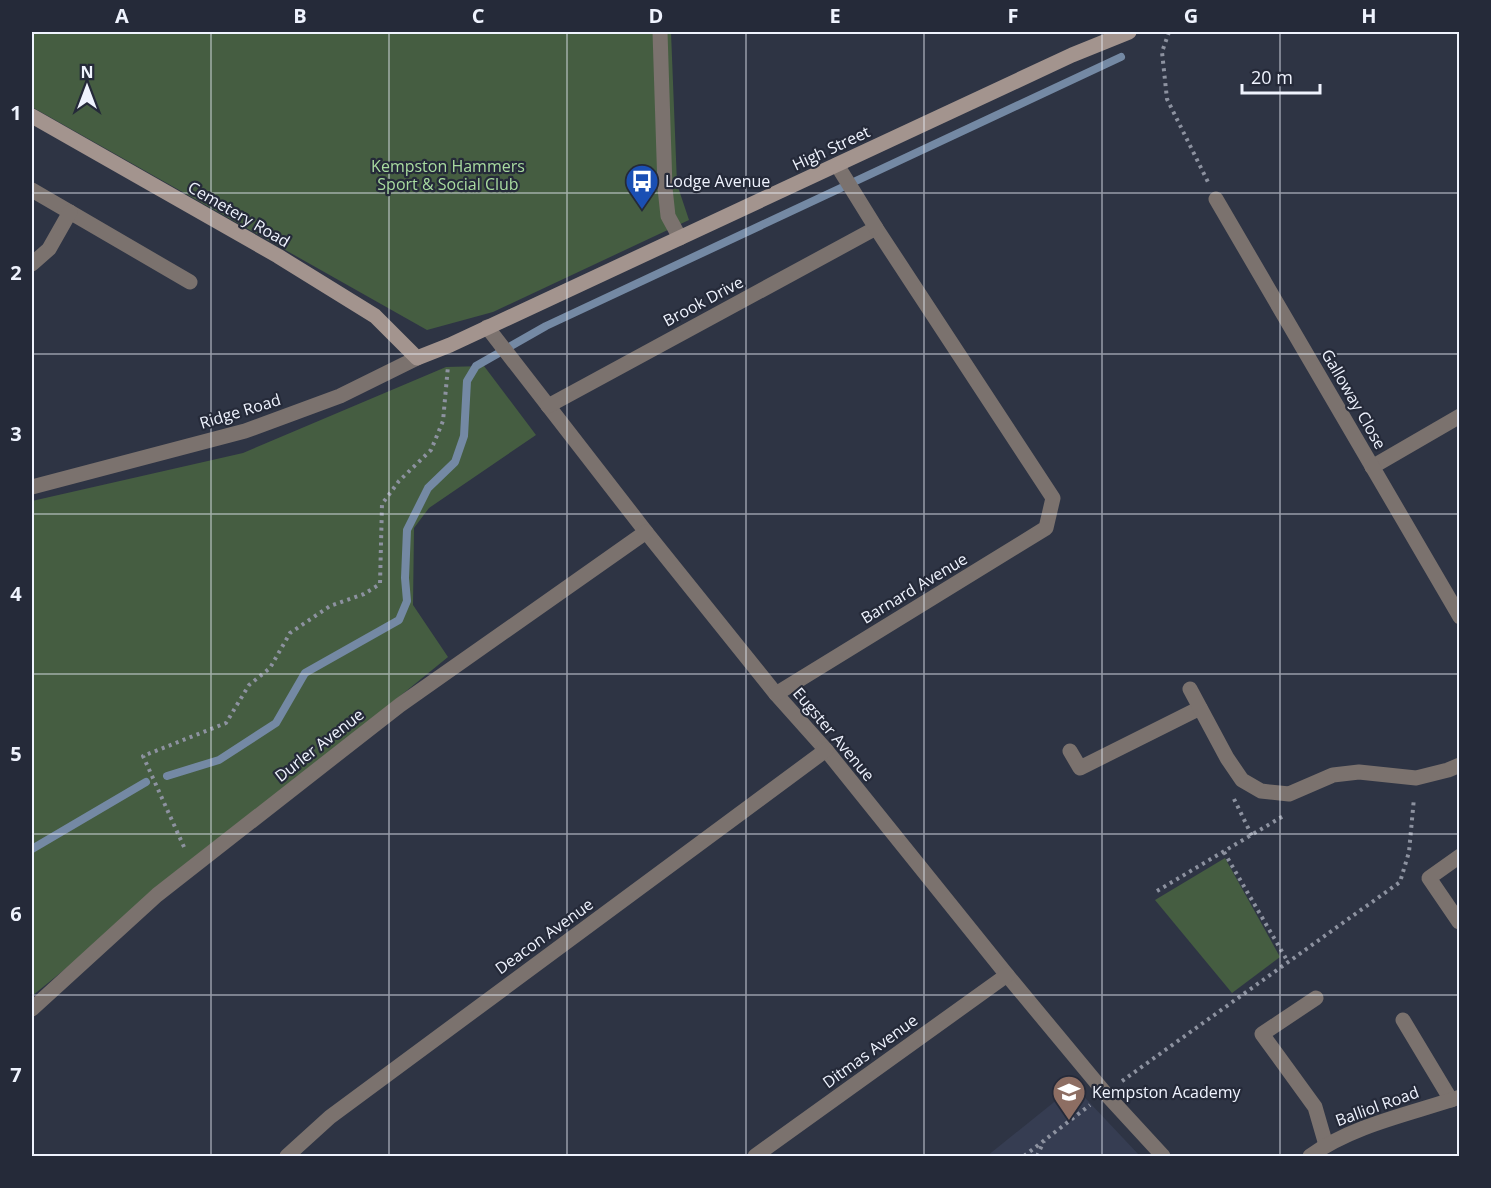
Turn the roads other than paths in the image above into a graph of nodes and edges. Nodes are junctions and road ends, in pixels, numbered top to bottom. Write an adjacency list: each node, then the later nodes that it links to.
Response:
1 (660, 32): 9 (street)
2 (1130, 32): 4 (main road, High Street)
3 (32, 116): 14 (main road, Cemetery Road)
4 (837, 165): 8 (street); 9 (main road, High Street)
5 (32, 190): 7 (street)
6 (1216, 199): 17 (street, Galloway Close)
7 (70, 212): 10 (street); 11 (street)
8 (876, 228): 15 (street, Brook Drive); 22 (street, Barnard Avenue)
9 (680, 238): 12 (main road, High Street)
10 (32, 264)
11 (190, 282)
12 (487, 327): 13 (main road, High Street); 15 (street, Eugster Avenue)
13 (450, 345): 14 (main road, Ridge Road)
14 (417, 358): 18 (street, Ridge Road)
15 (548, 406): 19 (street, Eugster Avenue)
16 (1460, 416): 17 (street)
17 (1372, 467): 20 (street, Galloway Close)
18 (32, 487)
19 (646, 532): 22 (street, Eugster Avenue); 31 (street, Durler Avenue)
20 (1460, 617)
21 (1190, 689): 23 (street)
22 (776, 694): 24 (street, Eugster Avenue)
23 (1200, 708): 25 (street); 26 (street)
24 (825, 750): 29 (street, Eugster Avenue); 35 (street, Deacon Avenue)
25 (1070, 751)
26 (1460, 765)
27 (1460, 856): 28 (street)
28 (1459, 922)
29 (1007, 975): 36 (street, Ditmas Avenue); 37 (street, Eugster Avenue)
30 (1316, 998): 34 (street)
31 (32, 1009)
32 (1403, 1020): 33 (street)
33 (1455, 1098): 34 (street, Balliol Road)
34 (1326, 1145): 38 (street, Balliol Road)
35 (287, 1156)
36 (755, 1156)
37 (1163, 1156)
38 (1310, 1156)

